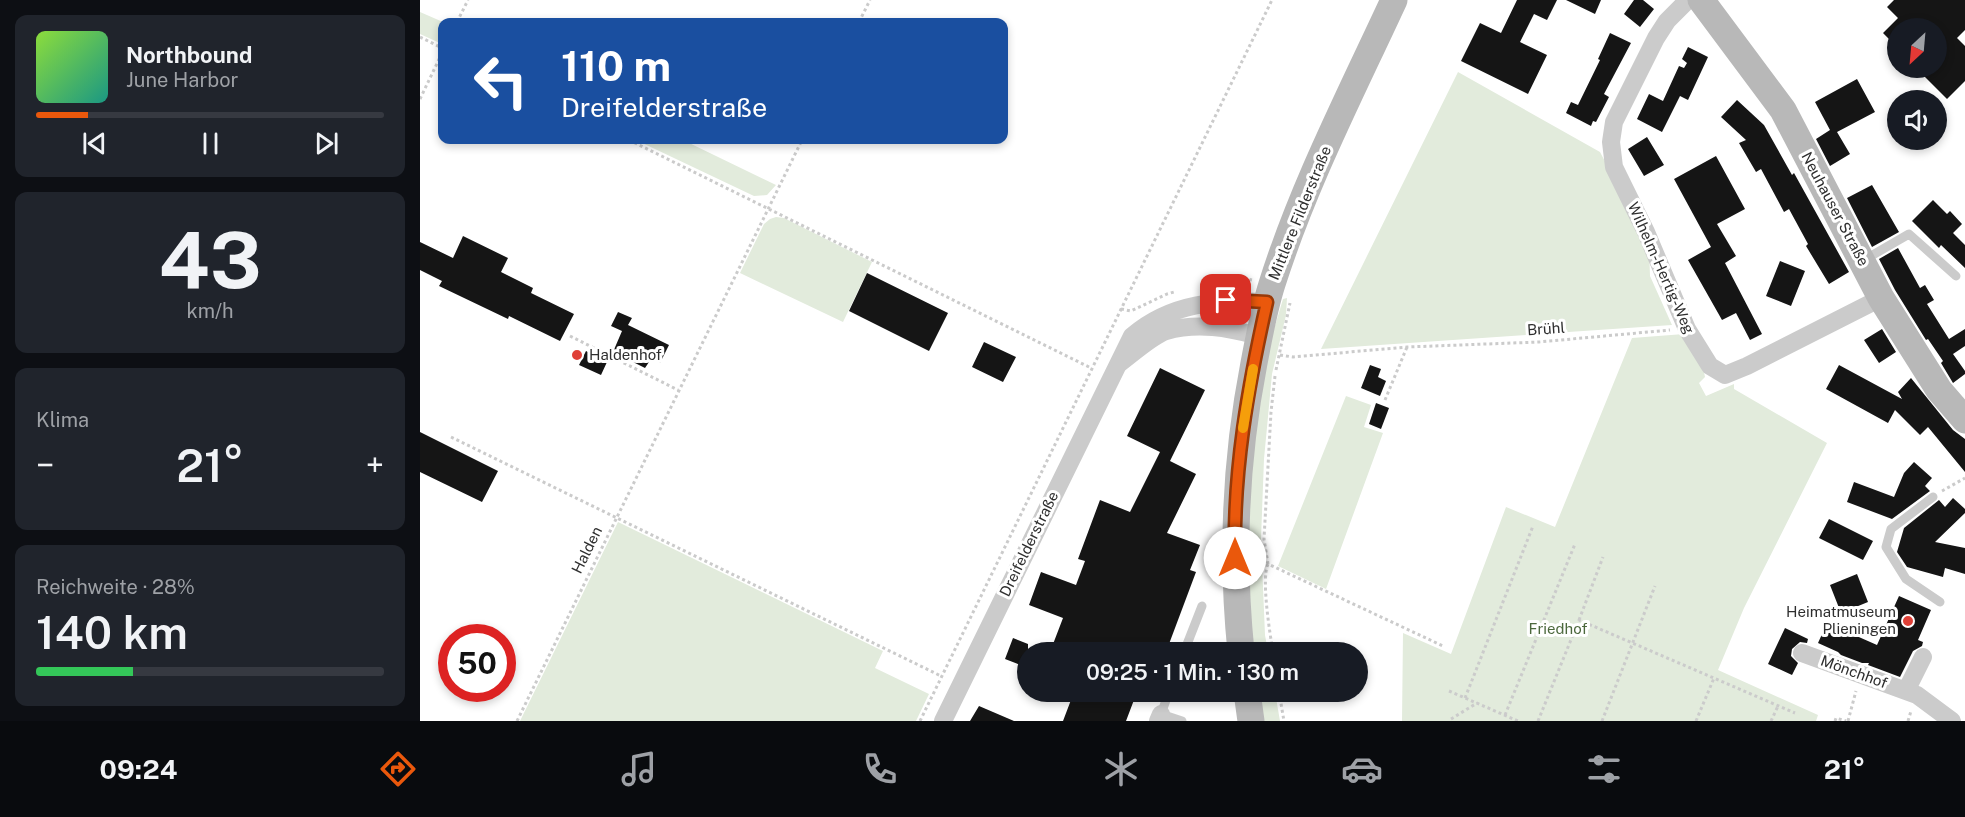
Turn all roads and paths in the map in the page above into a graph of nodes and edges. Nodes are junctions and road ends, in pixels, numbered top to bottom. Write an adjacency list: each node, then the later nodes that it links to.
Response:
1 (468, 0): 7 (path)
2 (870, 0): 8 (path)
3 (1272, 0): 26 (path)
4 (1394, 0): 19 (main road, Mittlere Filderstraße)
5 (1688, 0): 20 (street, Wilhelm-Hertig-Weg)
6 (1701, 0): 16 (main road, Neuhauser Straße)
7 (459, 18)
8 (861, 18)
9 (420, 37): 10 (path)
10 (438, 46)
11 (438, 61): 12 (path)
12 (420, 99)
13 (637, 144): 15 (path)
14 (800, 144): 15 (path, Halden)
15 (768, 207): 26 (path); 27 (path, Halden)
16 (1862, 261): 17 (lane); 18 (main road, Neuhauser Straße)
17 (1956, 276)
18 (1881, 298): 20 (street, Wilhelm-Hertig-Weg); 29 (main road, Neuhauser Straße)
19 (1279, 300): 22 (main road, Mittlere Filderstraße); 24 (path); 25 (street, Dreifelderstraße)
20 (1687, 329): 23 (path, Brühl)
21 (570, 336): 27 (path)
22 (1259, 336): 25 (street, Dreifelderstraße); 43 (main road, Mittlere Filderstraße)
23 (1407, 348): 24 (path, Brühl); 28 (path)
24 (1280, 355): 37 (path)
25 (1116, 366): 66 (street, Dreifelderstraße)
26 (1091, 368): 50 (path)
27 (678, 390): 33 (path, Halden)
28 (1385, 400)
29 (1965, 420)
30 (451, 437): 33 (path)
31 (1965, 478): 32 (path)
32 (1933, 497): 39 (lane)
33 (616, 518): 50 (path); 64 (path, Halden)
34 (1533, 526): 54 (path)
35 (1575, 544): 61 (path)
36 (1603, 557): 41 (path)
37 (1268, 564): 44 (path); 46 (path)
38 (1655, 586): 45 (path)
39 (1940, 602)
40 (1202, 606): 42 (lane)
41 (1579, 620): 45 (path); 71 (path)
42 (1188, 642)
43 (1240, 642)
44 (1272, 642)
45 (1633, 643): 51 (path); 72 (path)
46 (1443, 646)
47 (1802, 653): 49 (street, Mönchhof)
48 (1923, 657): 53 (street, Mönchhof)
49 (1862, 675): 53 (street, Mönchhof); 76 (path)
50 (941, 676): 65 (path)
51 (1714, 678): 59 (path); 73 (path)
52 (1449, 691): 54 (path)
53 (1905, 691): 77 (street, Mönchhof)
54 (1464, 698): 58 (path)
55 (1165, 702): 62 (lane)
56 (1248, 702): 68 (main road)
57 (1281, 702): 69 (path)
58 (1478, 703): 61 (path); 63 (path)
59 (1778, 706): 60 (path); 74 (path)
60 (1795, 713)
61 (1505, 715): 70 (path)
62 (1160, 717): 67 (lane)
63 (1450, 719)
64 (517, 721)
65 (920, 721)
66 (943, 721)
67 (1182, 721)
68 (1251, 721)
69 (1284, 721)
70 (1518, 721)
71 (1538, 721)
72 (1602, 721)
73 (1696, 721)
74 (1771, 721)
75 (1835, 721): 76 (path)
76 (1847, 721)
77 (1952, 721)

